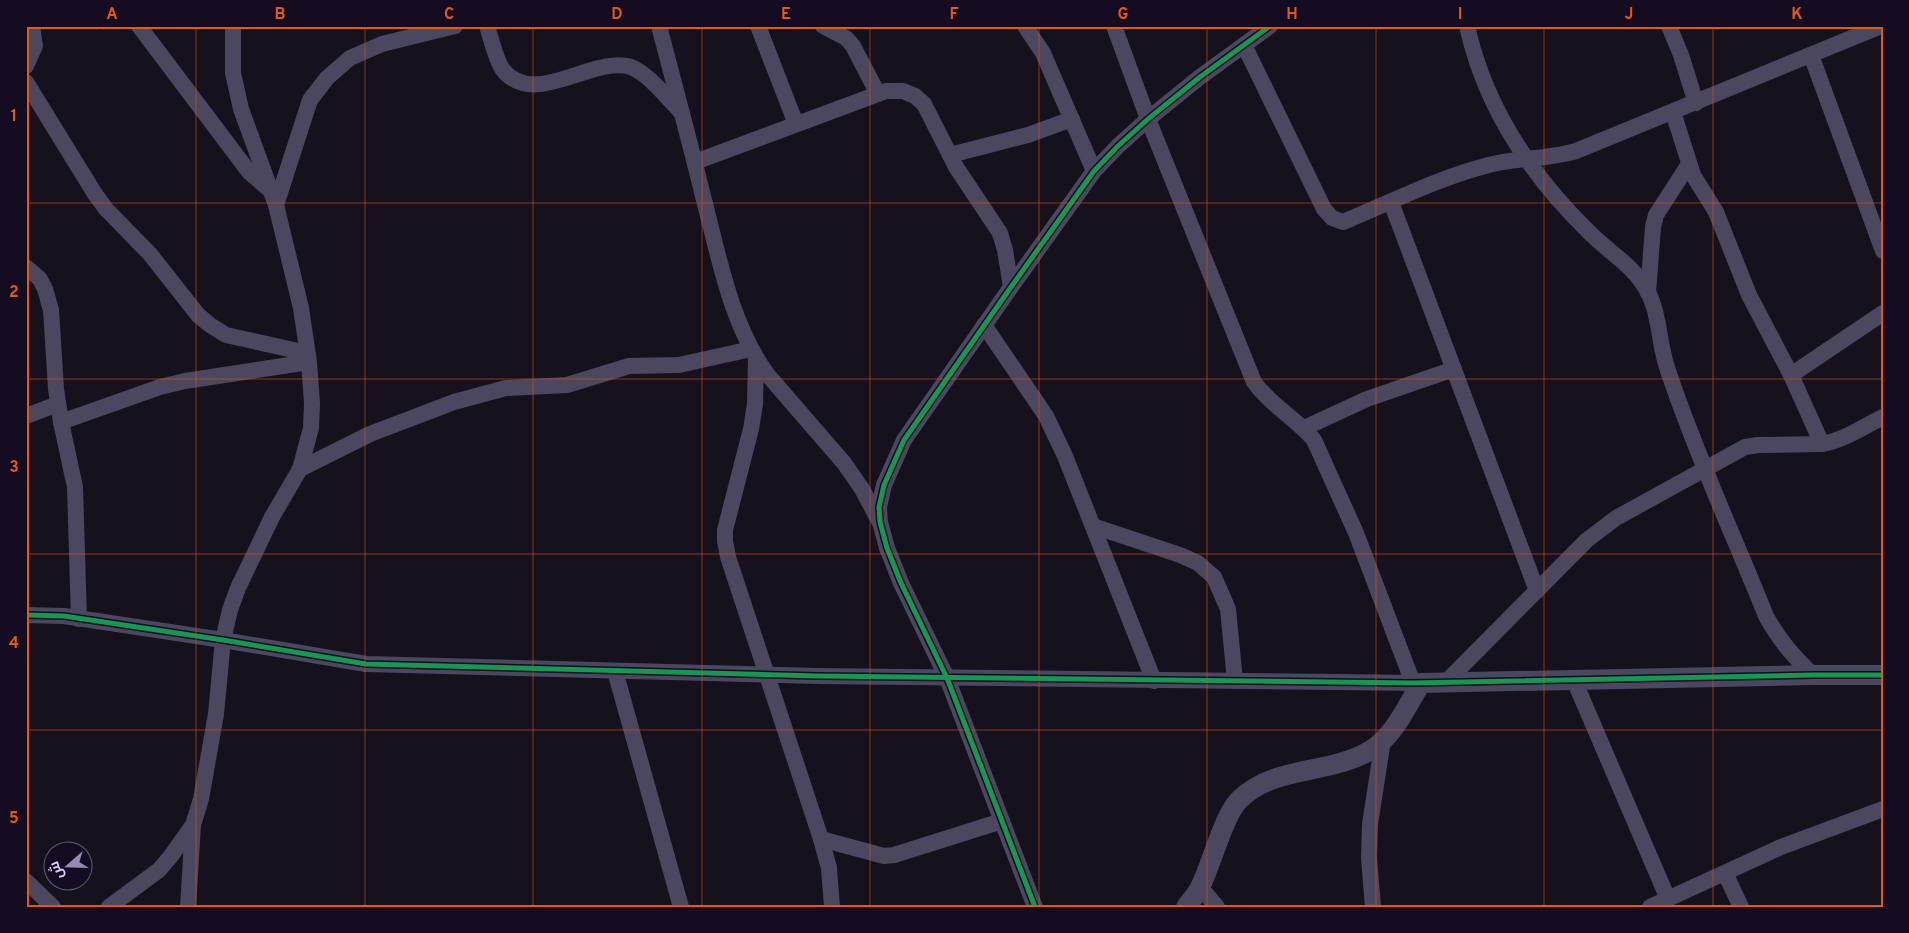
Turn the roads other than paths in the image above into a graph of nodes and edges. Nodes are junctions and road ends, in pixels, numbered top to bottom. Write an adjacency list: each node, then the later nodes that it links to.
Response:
1 (32, 26): 17 (street)
2 (139, 26): 31 (street)
3 (233, 26): 31 (street)
4 (455, 26): 31 (street)
5 (487, 26): 22 (street)
6 (659, 26): 22 (street)
7 (758, 26): 25 (street)
8 (823, 26): 19 (street)
9 (1025, 26): 24 (street)
10 (1114, 26): 23 (street)
11 (1270, 26): 15 (street)
12 (1467, 26): 27 (street)
13 (1669, 26): 20 (street)
14 (1881, 26): 16 (street)
15 (1244, 45): 23 (street); 32 (street)
16 (1812, 55): 20 (street); 33 (street)
17 (26, 66)
18 (26, 82): 40 (street)
19 (878, 94): 25 (street); 26 (street)
20 (1696, 103): 21 (street)
21 (1673, 112): 27 (street); 29 (street)
22 (683, 115): 28 (street)
23 (1148, 119): 30 (street); 47 (street)
24 (1072, 120): 26 (street); 30 (street)
25 (796, 124): 28 (street)
26 (950, 155): 35 (street)
27 (1525, 158): 32 (street); 36 (street)
28 (695, 162): 39 (street)
29 (1688, 164): 36 (street); 42 (street)
30 (1094, 171): 35 (street)
31 (274, 198): 40 (street)
32 (1390, 202): 41 (street)
33 (1883, 251)
34 (26, 267): 43 (street)
35 (1011, 287): 38 (street)
36 (1648, 293): 50 (street)
37 (1883, 313): 42 (street)
38 (984, 325): 51 (street); 52 (street)
39 (754, 354): 49 (street); 51 (street); 58 (street)
40 (308, 358): 46 (street); 49 (street)
41 (1454, 370): 47 (street); 53 (street)
42 (1791, 375): 48 (street)
43 (58, 404): 44 (street); 46 (street)
44 (26, 416)
45 (1883, 416): 48 (street)
46 (61, 422): 55 (street)
47 (1304, 428): 65 (street)
48 (1822, 444): 50 (street)
49 (300, 469): 56 (street)
50 (1706, 470): 53 (street); 59 (street)
51 (880, 522): 61 (street)
52 (1093, 526): 63 (street); 64 (street)
53 (1537, 591): 66 (street)
54 (26, 615): 55 (street)
55 (78, 619): 56 (street)
56 (223, 640): 57 (street); 70 (street)
57 (615, 671): 58 (street); 79 (street)
58 (768, 674): 61 (street); 71 (street)
59 (1813, 675): 60 (street); 62 (street)
60 (1883, 675)
61 (947, 678): 63 (street); 69 (street)
62 (1574, 680): 66 (street); 75 (street)
63 (1154, 681): 64 (street)
64 (1235, 681): 65 (street)
65 (1417, 683): 66 (street); 67 (street)
66 (1445, 683)
67 (1383, 740): 74 (street); 84 (street)
68 (1883, 809): 72 (street)
69 (1002, 821): 71 (street); 81 (street)
70 (193, 825): 77 (street); 78 (street)
71 (822, 839): 80 (street)
72 (1725, 873): 75 (street); 86 (street)
73 (26, 881): 76 (street)
74 (1200, 887): 82 (street); 83 (street)
75 (1668, 899): 85 (street)
76 (53, 907)
77 (109, 907)
78 (188, 907)
79 (681, 907)
80 (832, 907)
81 (1035, 907)
82 (1186, 907)
83 (1217, 907)
84 (1373, 907)
85 (1650, 907)
86 (1740, 907)

